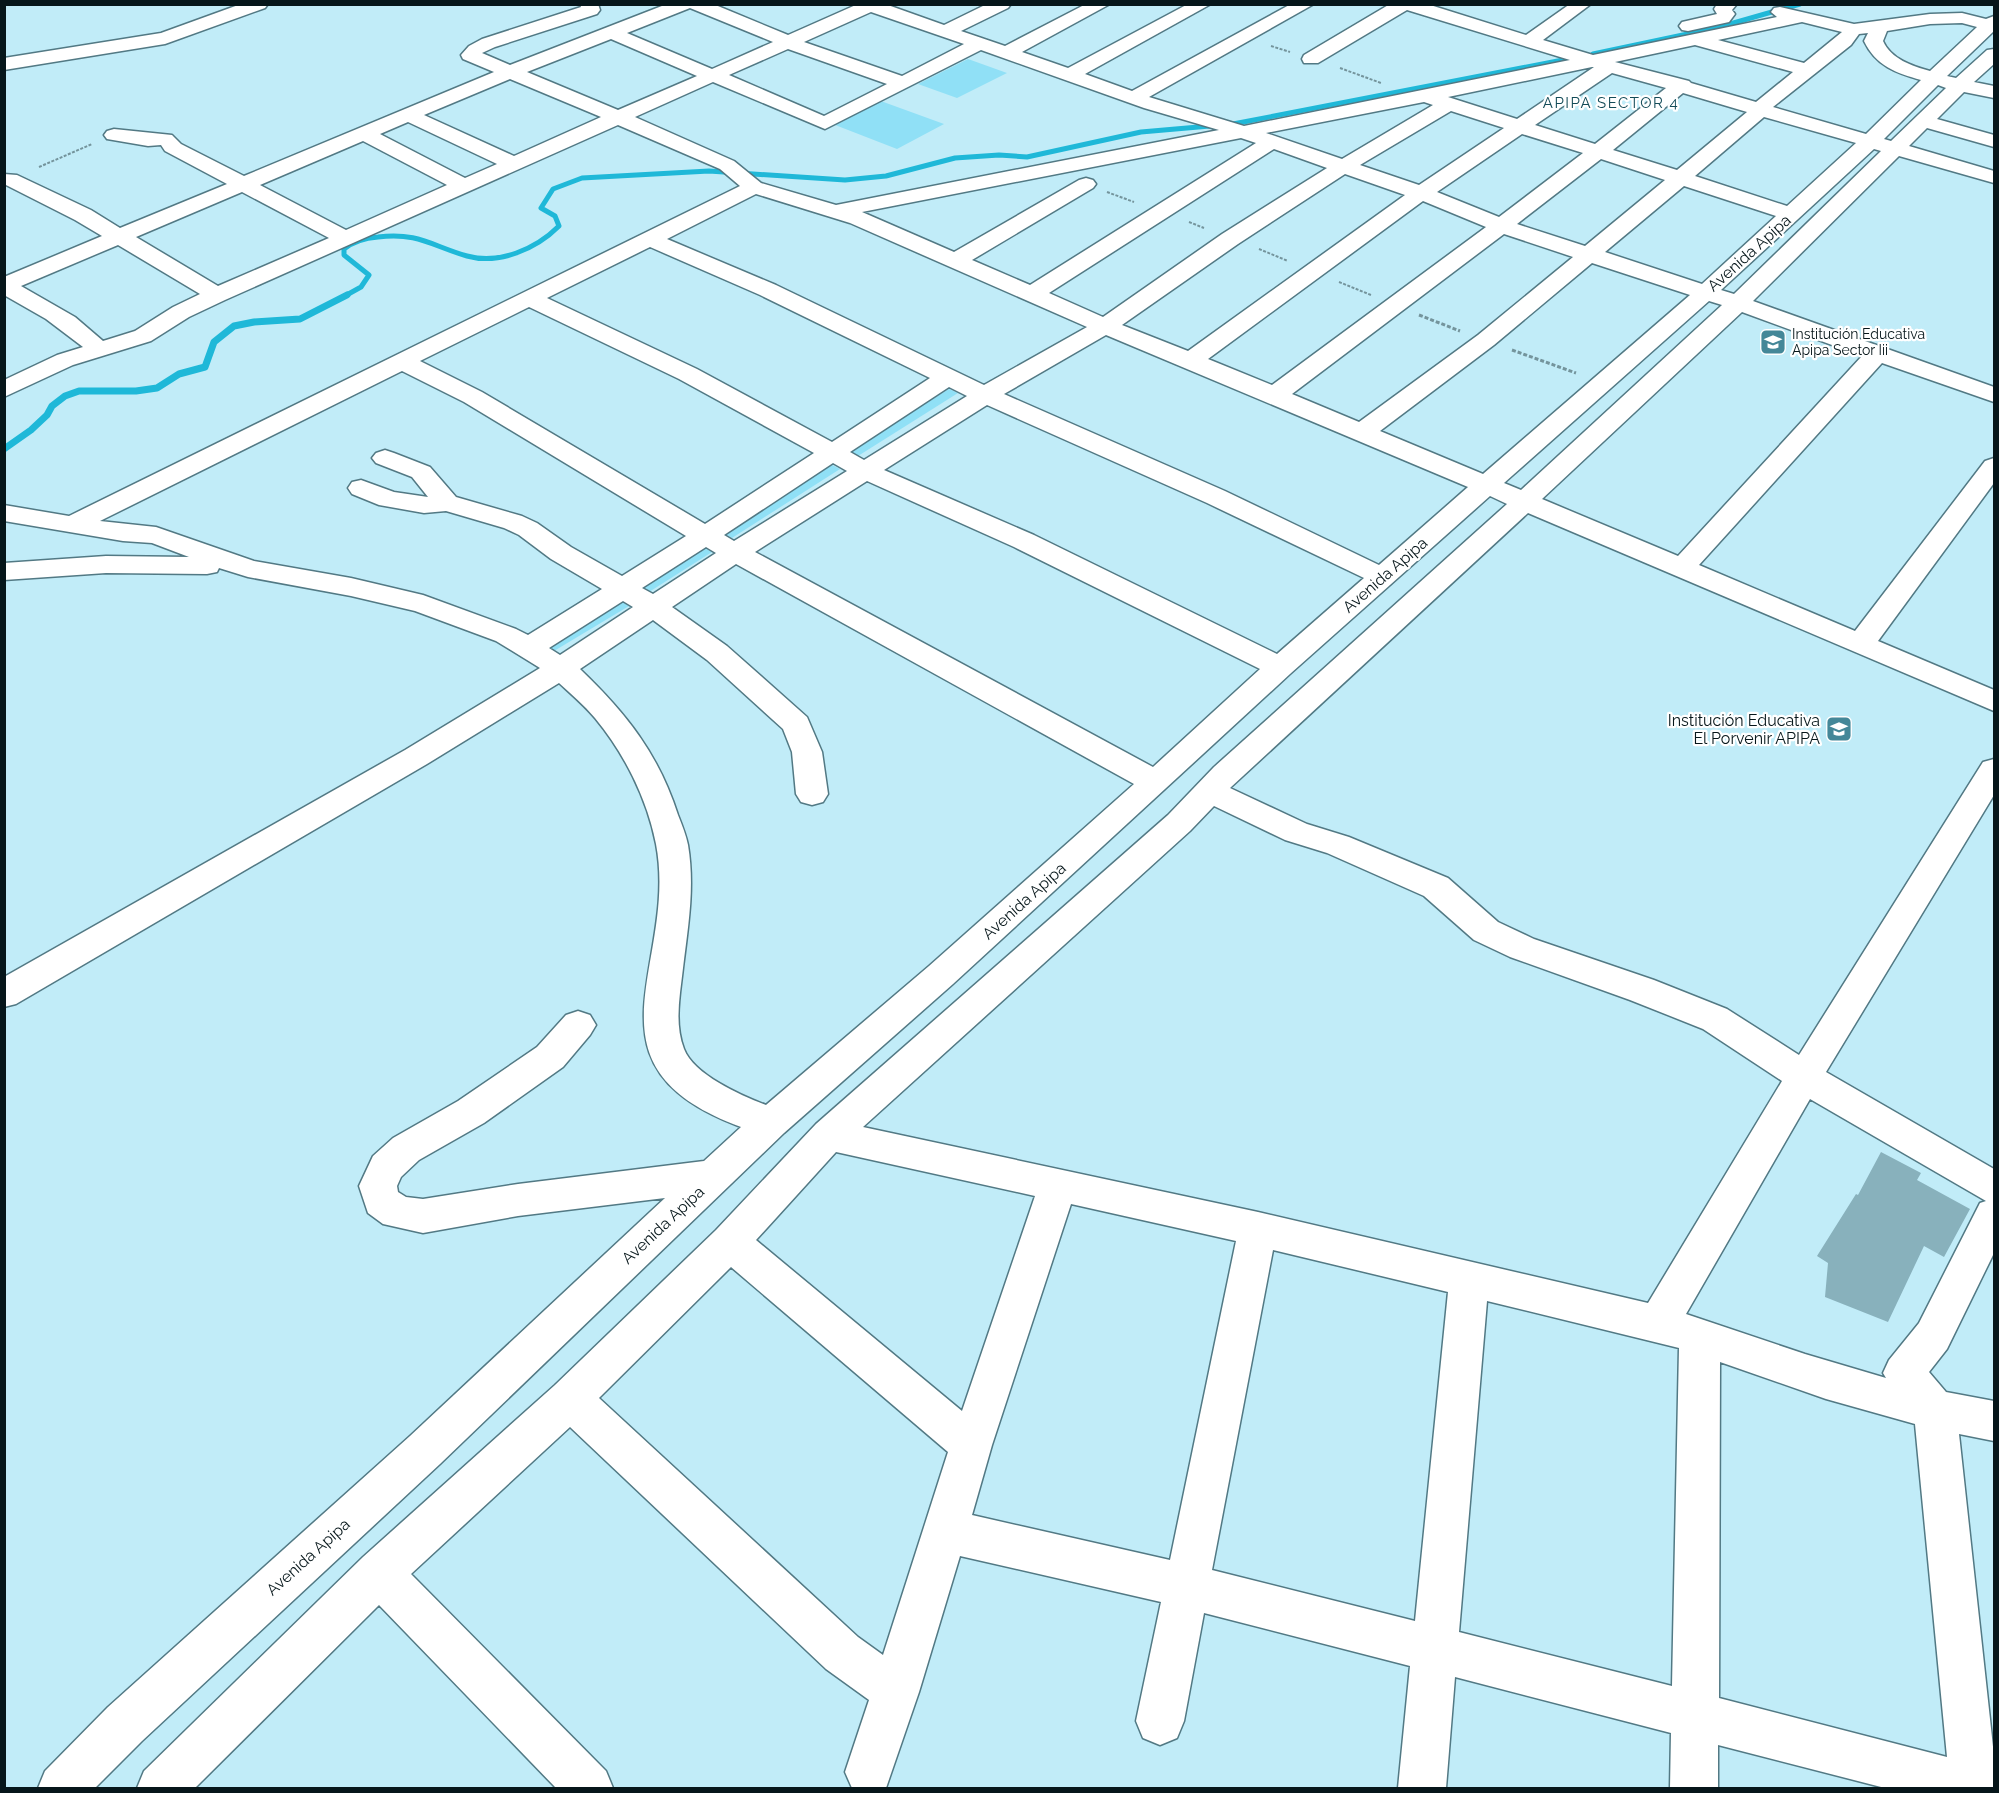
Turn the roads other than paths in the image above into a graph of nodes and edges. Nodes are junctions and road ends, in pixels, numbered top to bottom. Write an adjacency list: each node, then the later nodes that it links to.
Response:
1 (259, 4): 28 (street)
2 (589, 4): 30 (street)
3 (684, 4): 19 (street)
4 (694, 4): 22 (street)
5 (1002, 4): 17 (street)
6 (1101, 4): 25 (street)
7 (1202, 4): 31 (street)
8 (1305, 4): 38 (street)
9 (1406, 4): 21 (street); 26 (street)
10 (1728, 4): 24 (street)
11 (863, 6): 17 (street); 22 (street)
12 (1576, 6): 21 (street)
13 (1758, 7): 14 (street)
14 (1802, 17): 16 (street); 20 (street)
15 (1880, 27): 16 (street); 18 (street); 33 (street)
16 (1854, 29): 29 (street)
17 (947, 31): 23 (street)
18 (1994, 31): 33 (street, Avenida Apipa)
19 (612, 33): 30 (street); 32 (street)
20 (1696, 40): 27 (street); 29 (street)
21 (1529, 41): 24 (street)
22 (787, 42): 32 (street); 34 (street)
23 (981, 43): 25 (street); 34 (street)
24 (1563, 51): 27 (street); 43 (street)
25 (1008, 52): 31 (street)
26 (1311, 58)
27 (1601, 63): 35 (street); 37 (street); 45 (street)
28 (4, 64)
29 (1807, 70): 40 (street)
30 (510, 72): 41 (street); 42 (street)
31 (1072, 74): 38 (street)
32 (712, 76): 34 (street); 42 (street)
33 (1947, 82): 36 (street); 44 (street, Avenida Apipa); 51 (street, Avenida Apipa)
34 (903, 83)
35 (1682, 85): 40 (street); 52 (street)
36 (1995, 92)
37 (1426, 96): 39 (street); 46 (street)
38 (1135, 97): 43 (street)
39 (1449, 104): 45 (street); 54 (street)
40 (1759, 109): 51 (street); 56 (street)
41 (408, 115): 47 (street); 53 (street)
42 (616, 117): 53 (street); 61 (street)
43 (1210, 121): 46 (street)
44 (1923, 121): 49 (street); 51 (street, Avenida Apipa)
45 (1521, 126): 52 (street); 62 (street)
46 (1243, 132): 50 (street); 63 (street)
47 (364, 134): 58 (street); 60 (street)
48 (114, 135): 58 (street)
49 (1995, 141)
50 (1272, 142): 54 (street); 73 (street)
51 (1884, 144): 55 (street); 64 (street, Avenida Apipa); 76 (street, Avenida Apipa)
52 (1600, 151): 56 (street); 65 (street)
53 (514, 165): 60 (street)
54 (1344, 167): 62 (street); 77 (street)
55 (1995, 177)
56 (1680, 178): 64 (street); 69 (street)
57 (10, 179): 66 (street)
58 (245, 184): 66 (street); 67 (street)
59 (1086, 184): 70 (street)
60 (465, 186): 67 (street)
61 (754, 187): 63 (street); 68 (street)
62 (1421, 193): 65 (street); 81 (street)
63 (832, 212): 70 (street)
64 (1792, 214): 72 (street, Avenida Apipa)
65 (1501, 226): 69 (street); 85 (street)
66 (117, 237): 71 (street); 74 (street)
67 (346, 238): 74 (street)
68 (649, 238): 75 (street); 82 (street)
69 (1585, 255): 72 (street); 87 (street)
70 (956, 260): 73 (street)
71 (4, 285): 78 (street)
72 (1705, 293): 76 (street); 92 (street, Avenida Apipa)
73 (1032, 294): 77 (street)
74 (217, 295): 78 (street)
75 (528, 298): 80 (street); 88 (street)
76 (1738, 303): 79 (street); 94 (street, Avenida Apipa)
77 (1105, 326): 81 (street); 84 (street)
78 (99, 350): 83 (street)
79 (1878, 353): 86 (street); 100 (street)
80 (401, 361): 97 (street); 98 (street)
81 (1190, 361): 85 (street)
82 (948, 377): 84 (street); 88 (street)
83 (4, 390)
84 (985, 395): 91 (street); 103 (street)
85 (1274, 395): 87 (street)
86 (1995, 395)
87 (1362, 432): 92 (street)
88 (830, 452): 91 (street); 98 (street)
89 (386, 458): 95 (street)
90 (1995, 466): 106 (street)
91 (866, 471): 99 (street); 108 (street)
92 (1488, 485): 94 (street); 103 (street, Avenida Apipa)
93 (362, 488): 95 (street)
94 (1525, 501): 100 (street); 113 (street, Avenida Apipa)
95 (447, 503): 104 (street)
96 (4, 513): 97 (street)
97 (73, 524): 101 (street)
98 (705, 536): 99 (street); 104 (street)
99 (734, 553): 105 (street); 112 (street)
100 (1682, 568): 106 (street)
101 (248, 569): 102 (street); 107 (street)
102 (4, 573)
103 (1383, 577): 108 (street, Avenida Apipa)
104 (621, 588): 105 (street); 107 (street)
105 (654, 607): 109 (street); 114 (street)
106 (1861, 643): 110 (street)
107 (528, 648): 109 (street)
108 (1280, 667): 112 (street, Avenida Apipa)
109 (561, 668): 115 (street); 118 (street)
110 (1995, 701)
111 (1995, 770): 117 (street)
112 (1156, 782): 118 (street, Avenida Apipa)
113 (1209, 792): 117 (street); 119 (street, Avenida Apipa)
114 (812, 794)
115 (4, 994)
116 (578, 1024): 120 (street)
117 (1804, 1077): 122 (street); 127 (street)
118 (771, 1122): 120 (street, Avenida Apipa)
119 (829, 1135): 121 (street); 125 (street, Avenida Apipa)
120 (715, 1176): 141 (street, Avenida Apipa)
121 (1058, 1186): 124 (street); 132 (street)
122 (1995, 1188)
123 (1995, 1215): 130 (street)
124 (1258, 1229): 126 (street); 135 (street)
125 (730, 1242): 129 (street, Avenida Apipa); 132 (street)
126 (1469, 1280): 127 (street); 136 (street)
127 (1658, 1324): 128 (street)
128 (1700, 1335): 130 (street); 138 (street)
129 (570, 1399): 134 (street, Avenida Apipa); 137 (street)
130 (1935, 1410): 131 (street); 146 (street)
131 (1995, 1421)
132 (971, 1445): 133 (street)
133 (946, 1532): 135 (street); 137 (street)
134 (379, 1573): 142 (street, Avenida Apipa); 143 (street)
135 (1187, 1586): 136 (street); 139 (street)
136 (1435, 1650): 138 (street); 144 (street)
137 (896, 1692): 140 (street)
138 (1693, 1716): 145 (street); 146 (street)
139 (1160, 1721)
140 (869, 1772)
141 (62, 1788)
142 (161, 1788)
143 (589, 1788)
144 (1422, 1788)
145 (1694, 1788)
146 (1972, 1788)

